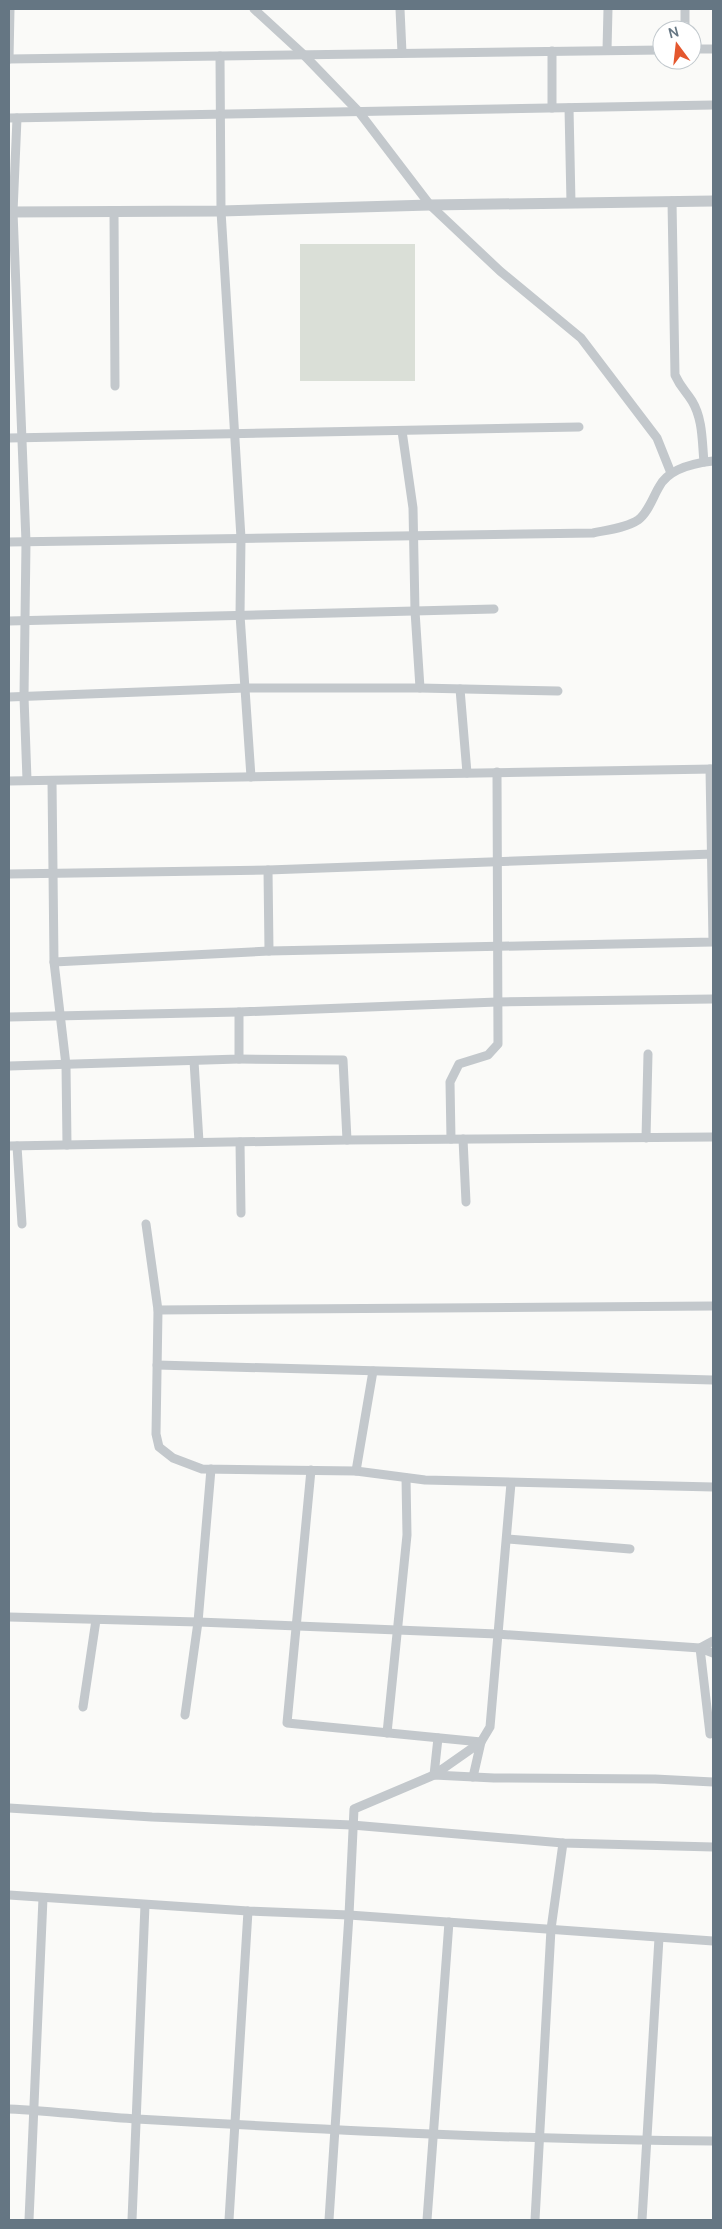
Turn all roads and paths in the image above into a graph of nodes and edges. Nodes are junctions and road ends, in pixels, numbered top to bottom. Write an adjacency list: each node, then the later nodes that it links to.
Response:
1 (10, 9): 11 (street)
2 (254, 9): 9 (street)
3 (400, 9): 8 (street)
4 (608, 9): 5 (street)
5 (607, 50): 6 (street); 7 (street)
6 (652, 50)
7 (552, 51): 8 (street); 13 (street)
8 (402, 53): 9 (street)
9 (303, 54): 10 (street); 15 (street)
10 (220, 56): 11 (street); 16 (street)
11 (9, 59)
12 (713, 105): 14 (street)
13 (552, 108): 14 (street); 15 (street)
14 (570, 108): 20 (street)
15 (359, 112): 16 (street); 21 (street)
16 (221, 115): 17 (street); 22 (street)
17 (13, 118): 23 (street)
18 (672, 201): 19 (street); 20 (street); 31 (street)
19 (713, 201)
20 (572, 203): 21 (street)
21 (430, 205): 22 (street); 32 (street)
22 (221, 211): 24 (street); 28 (street)
23 (11, 212): 24 (street); 30 (street)
24 (114, 212): 25 (street)
25 (115, 386)
26 (579, 427): 27 (street)
27 (402, 430): 28 (street); 33 (street)
28 (235, 434): 30 (street); 34 (street)
29 (9, 438): 30 (street)
30 (22, 438): 36 (street)
31 (709, 462): 32 (street)
32 (671, 473): 33 (street)
33 (413, 534): 34 (street); 38 (street)
34 (241, 538): 36 (street); 39 (street)
35 (9, 542): 36 (street)
36 (26, 542): 41 (street)
37 (494, 609): 38 (street)
38 (415, 611): 39 (street); 43 (street)
39 (240, 615): 41 (street); 42 (street)
40 (9, 621): 41 (street)
41 (25, 621): 47 (street)
42 (245, 688): 43 (street); 47 (street); 51 (street)
43 (420, 688): 44 (street)
44 (460, 689): 45 (street); 50 (street)
45 (558, 691)
46 (9, 697): 47 (street)
47 (24, 697): 52 (street)
48 (712, 769): 49 (street); 55 (street)
49 (497, 772): 50 (street); 56 (street)
50 (467, 773): 51 (street)
51 (251, 777): 54 (street)
52 (27, 780): 53 (street); 54 (street)
53 (9, 781)
54 (52, 781): 58 (street)
55 (713, 854): 56 (street); 60 (street)
56 (498, 861): 57 (street); 60 (street)
57 (268, 870): 58 (street); 61 (street)
58 (52, 873): 59 (street); 62 (street)
59 (9, 874)
60 (498, 947): 61 (street); 64 (street)
61 (270, 951): 62 (street)
62 (54, 962): 66 (street)
63 (713, 999): 64 (street)
64 (497, 1002): 65 (street); 75 (street)
65 (239, 1012): 66 (street); 69 (street)
66 (60, 1016): 67 (street); 71 (street)
67 (9, 1017)
68 (648, 1054): 74 (street)
69 (238, 1059): 70 (street); 77 (street)
70 (194, 1061): 71 (street); 78 (street)
71 (66, 1065): 72 (street); 80 (street)
72 (9, 1066)
73 (713, 1137): 74 (street)
74 (646, 1138): 76 (street)
75 (451, 1139): 76 (street); 77 (street)
76 (463, 1139): 82 (street)
77 (347, 1140): 79 (street)
78 (199, 1142): 79 (street); 80 (street)
79 (240, 1142): 83 (street)
80 (67, 1145): 81 (street)
81 (13, 1146): 84 (street)
82 (466, 1202)
83 (241, 1213)
84 (22, 1224)
85 (146, 1224): 87 (street)
86 (713, 1306): 87 (street)
87 (158, 1310): 88 (street)
88 (157, 1365): 89 (street); 91 (street)
89 (373, 1371): 90 (street); 93 (street)
90 (713, 1380)
91 (211, 1469): 92 (street); 101 (street)
92 (312, 1470): 93 (street); 102 (street)
93 (356, 1471): 94 (street)
94 (406, 1478): 95 (street); 103 (street)
95 (511, 1483): 96 (street); 97 (street)
96 (713, 1487)
97 (507, 1539): 98 (street); 104 (street)
98 (630, 1550)
99 (9, 1618): 100 (street)
100 (96, 1620): 101 (street); 108 (street)
101 (198, 1622): 102 (street); 109 (street)
102 (297, 1626): 103 (street); 110 (street)
103 (398, 1630): 104 (street); 110 (street)
104 (497, 1634): 106 (street); 113 (street)
105 (713, 1641): 106 (street)
106 (700, 1648): 107 (street); 111 (street)
107 (713, 1653)
108 (83, 1707)
109 (185, 1715)
110 (387, 1733): 112 (street)
111 (710, 1734)
112 (438, 1738): 113 (street); 114 (street)
113 (481, 1742): 114 (street); 115 (street)
114 (434, 1775): 115 (street); 118 (street)
115 (473, 1777): 116 (street)
116 (713, 1782)
117 (9, 1808): 118 (street)
118 (352, 1825): 119 (street); 125 (street)
119 (563, 1843): 120 (street); 127 (street)
120 (713, 1847)
121 (9, 1895): 122 (street)
122 (43, 1898): 123 (street); 131 (street)
123 (146, 1905): 124 (street); 132 (street)
124 (248, 1911): 125 (street); 133 (street)
125 (349, 1915): 126 (street); 134 (street)
126 (448, 1922): 127 (street); 135 (street)
127 (551, 1928): 128 (street); 136 (street)
128 (659, 1938): 129 (street); 137 (street)
129 (713, 1941)
130 (9, 2108): 131 (street)
131 (33, 2110): 132 (street); 139 (street)
132 (135, 2119): 133 (street); 140 (street)
133 (236, 2124): 134 (street); 141 (street)
134 (335, 2129): 135 (street); 142 (street)
135 (434, 2133): 136 (street); 143 (street)
136 (540, 2137): 137 (street); 144 (street)
137 (646, 2141): 138 (street); 145 (street)
138 (713, 2141)
139 (29, 2220)
140 (132, 2220)
141 (229, 2220)
142 (329, 2220)
143 (427, 2220)
144 (535, 2220)
145 (642, 2220)

